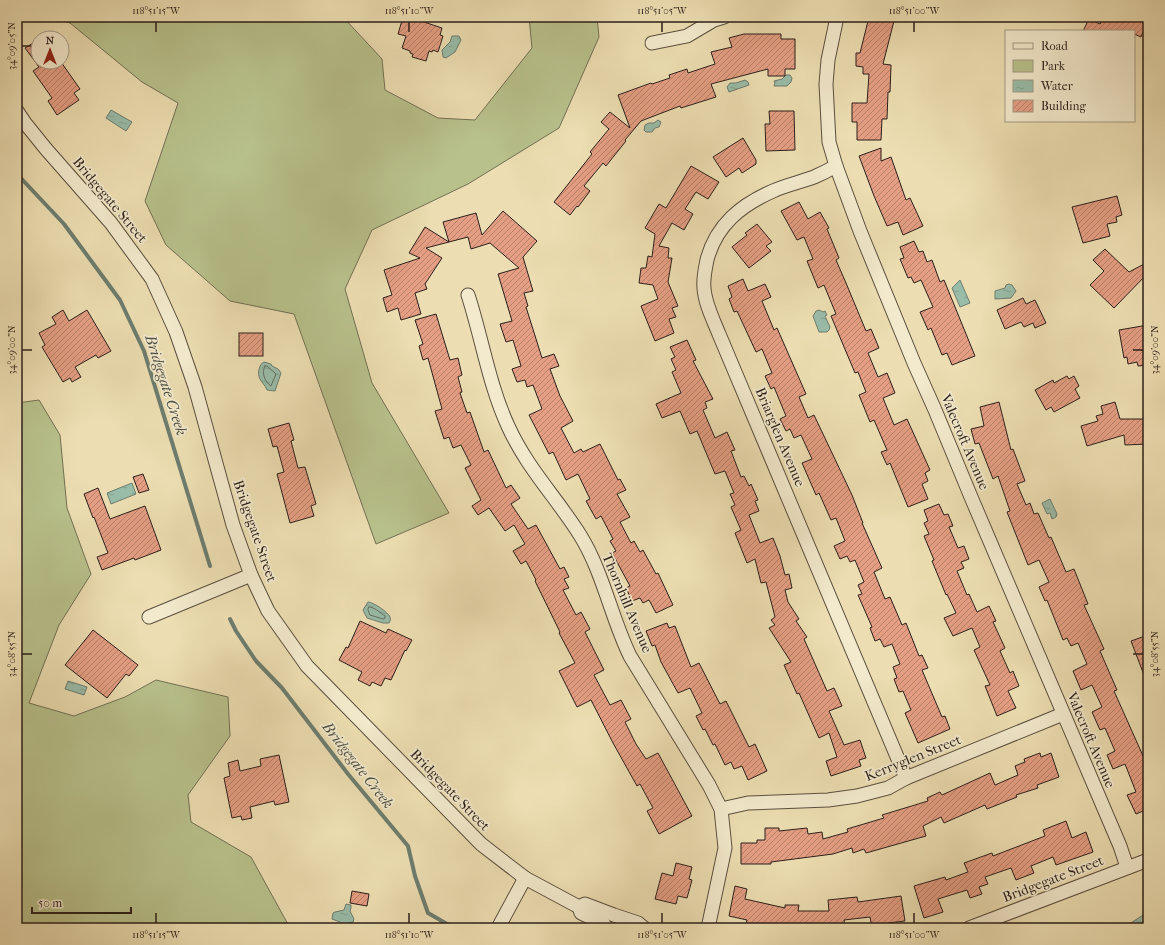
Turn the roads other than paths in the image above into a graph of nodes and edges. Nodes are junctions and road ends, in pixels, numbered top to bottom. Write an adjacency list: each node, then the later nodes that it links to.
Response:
1 (724, 17): 3 (street)
2 (832, 18): 6 (street, Valecroft Avenue)
3 (652, 44)
4 (17, 111): 5 (street, Bridgegate Street)
5 (21, 126): 8 (street, Bridgegate Street)
6 (836, 166): 10 (street, Valecroft Avenue); 11 (street, Briarglen Avenue)
7 (468, 295): 12 (street, Thornhill Avenue)
8 (251, 575): 9 (street); 15 (street, Bridgegate Street)
9 (149, 617)
10 (1063, 714): 11 (street, Kerryglen Street); 14 (street, Valecroft Avenue)
11 (906, 778): 12 (street, Kerryglen Street)
12 (720, 809): 21 (street, Thornhill Avenue)
13 (1148, 860): 14 (street, Bridgegate Street)
14 (1127, 867): 22 (street, Bridgegate Street)
15 (525, 878): 16 (street, Bridgegate Street); 19 (street)
16 (579, 907): 17 (street, Bridgegate Street); 18 (street, Bridgegate Street)
17 (614, 915): 18 (street, Bridgegate Street); 20 (street, Bridgegate Street)
18 (604, 926)
19 (498, 928)
20 (644, 928)
21 (708, 928)
22 (969, 928)

